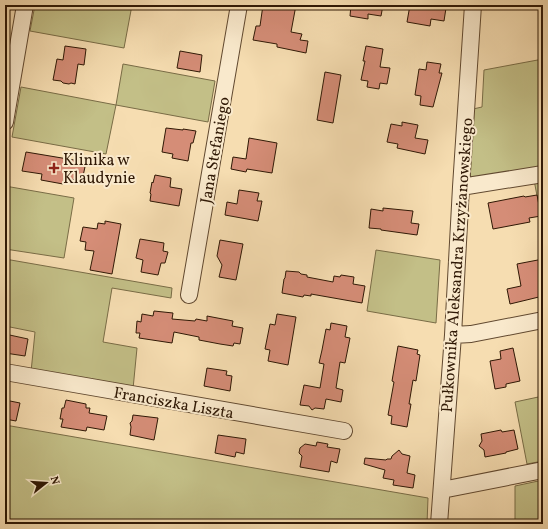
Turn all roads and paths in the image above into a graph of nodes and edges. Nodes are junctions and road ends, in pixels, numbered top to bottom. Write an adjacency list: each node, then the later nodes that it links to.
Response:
1 (25, 5): 4 (street)
2 (239, 5): 7 (street, Jana Stefaniego)
3 (473, 5): 6 (street, Pułkownika Aleksandra Krzyżanowskiego)
4 (5, 122)
5 (543, 174): 6 (street)
6 (461, 187): 9 (street, Pułkownika Aleksandra Krzyżanowskiego)
7 (189, 295)
8 (543, 320): 9 (street)
9 (453, 335): 13 (street, Pułkownika Aleksandra Krzyżanowskiego)
10 (5, 372): 11 (street, Franciszka Liszta)
11 (344, 431)
12 (543, 470): 13 (street)
13 (442, 490): 14 (street, Pułkownika Aleksandra Krzyżanowskiego)
14 (439, 524)

